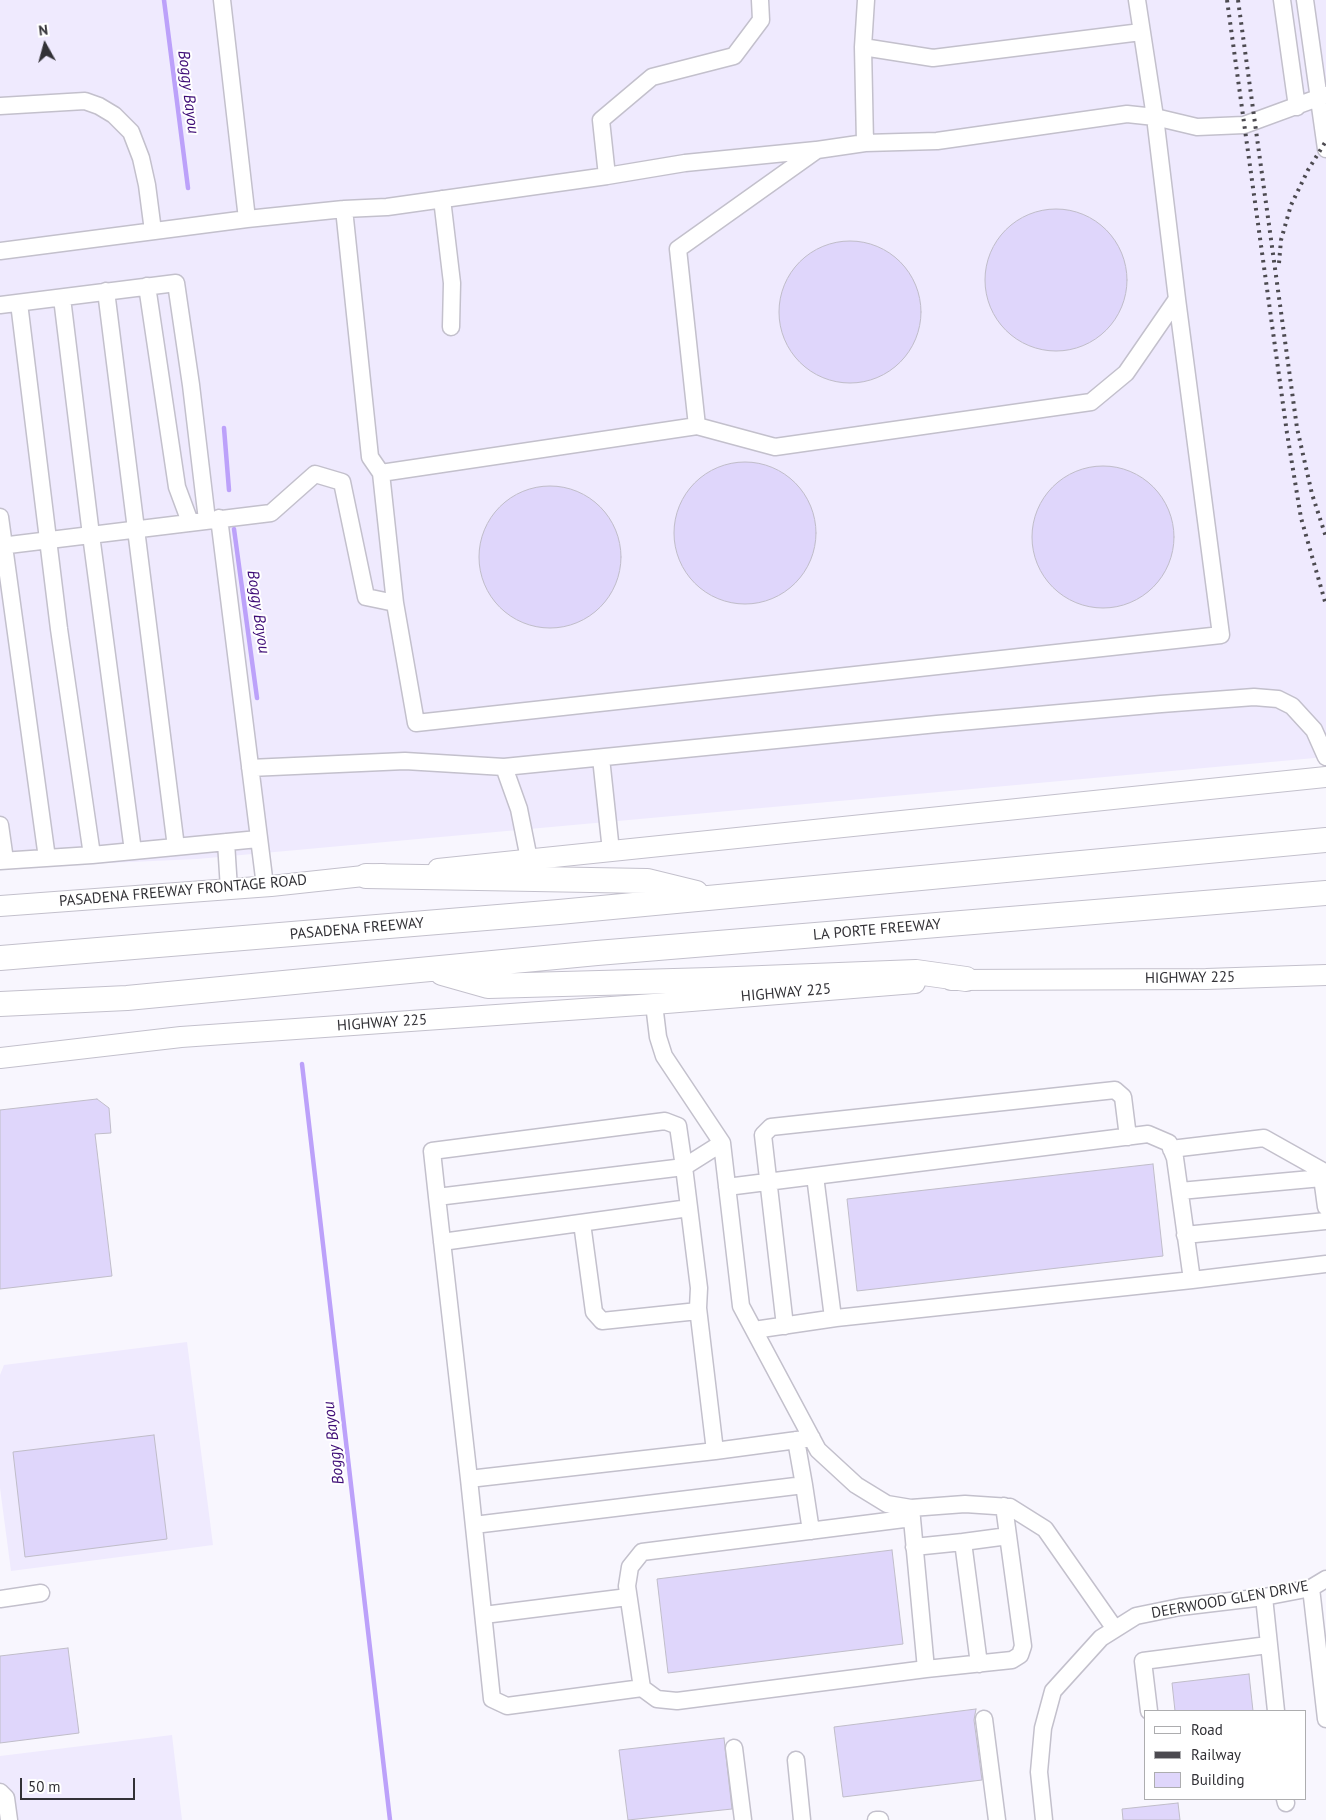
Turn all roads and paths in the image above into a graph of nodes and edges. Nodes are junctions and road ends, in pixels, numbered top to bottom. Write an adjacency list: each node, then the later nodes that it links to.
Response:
1 (222, 0): 19 (street)
2 (760, 0): 16 (street)
3 (866, 0): 8 (street)
4 (1136, 0): 7 (street)
5 (1282, 0): 11 (street)
6 (1305, 0): 9 (street)
7 (1141, 32): 8 (street); 12 (street)
8 (863, 47): 13 (street)
9 (1323, 96): 11 (street); 14 (street)
10 (0, 106): 20 (street)
11 (1297, 107): 12 (street)
12 (1155, 117): 13 (street); 25 (street)
13 (866, 143): 15 (street)
14 (1326, 149)
15 (817, 150): 16 (street); 29 (street)
16 (607, 176): 17 (street)
17 (442, 199): 18 (street); 28 (street)
18 (344, 209): 19 (street); 30 (street)
19 (246, 219): 20 (street)
20 (153, 231): 21 (street)
21 (0, 251)
22 (147, 286): 23 (street); 32 (street); 33 (street)
23 (106, 291): 24 (street); 34 (street)
24 (62, 298): 26 (street); 35 (street)
25 (1177, 299): 29 (street); 38 (street)
26 (19, 303): 27 (street); 36 (street)
27 (0, 305)
28 (451, 327)
29 (698, 426): 30 (street)
30 (381, 473): 38 (street)
31 (0, 517): 37 (street)
32 (213, 519): 33 (street); 38 (street); 42 (street)
33 (190, 522): 34 (street)
34 (135, 529): 35 (street); 48 (street)
35 (91, 535): 36 (street); 49 (street)
36 (48, 540): 37 (street); 51 (street)
37 (2, 546): 52 (street)
38 (395, 603)
39 (1326, 757): 40 (street)
40 (601, 758): 41 (street); 50 (street)
41 (504, 767): 42 (street); 53 (street)
42 (250, 768): 45 (street)
43 (1322, 780): 50 (main road)
44 (0, 825): 54 (street)
45 (258, 839): 47 (street); 56 (street)
46 (1326, 840): 59 (highway)
47 (226, 842): 48 (street); 57 (street)
48 (176, 846): 49 (street)
49 (134, 850): 51 (street)
50 (612, 851): 53 (main road)
51 (92, 855): 52 (street)
52 (47, 858): 54 (street)
53 (529, 859): 55 (main road)
54 (2, 860)
55 (366, 876): 56 (main road, PASADENA FREEWAY FRONTAGE ROAD); 59 (highway)
56 (265, 886): 57 (main road, PASADENA FREEWAY FRONTAGE ROAD)
57 (229, 889): 60 (main road, PASADENA FREEWAY FRONTAGE ROAD)
58 (1326, 893): 63 (highway, LA PORTE FREEWAY)
59 (714, 898): 61 (highway, PASADENA FREEWAY)
60 (0, 906)
61 (0, 958)
62 (1326, 962): 65 (main road)
63 (428, 969): 66 (highway); 67 (highway)
64 (1326, 975): 65 (main road)
65 (1271, 977): 66 (main road, HIGHWAY 225)
66 (966, 979): 68 (main road, HIGHWAY 225)
67 (0, 1004)
68 (654, 1004): 69 (main road, HIGHWAY 225); 71 (street)
69 (0, 1058)
70 (1128, 1137): 72 (street); 74 (street); 76 (street)
71 (722, 1143): 73 (street); 77 (street)
72 (1171, 1149): 75 (street); 78 (street)
73 (684, 1167): 79 (street); 79 (street); 81 (street)
74 (814, 1176): 76 (street); 89 (street)
75 (1322, 1178): 78 (street); 80 (street)
76 (768, 1182): 77 (street); 90 (street)
77 (727, 1187): 91 (street)
78 (1180, 1191): 84 (street)
79 (437, 1197): 85 (street)
80 (1326, 1207)
81 (689, 1208): 83 (street); 88 (street)
82 (1326, 1221): 84 (street)
83 (582, 1223): 85 (street); 88 (street)
84 (1185, 1235): 87 (street)
85 (442, 1242): 94 (street)
86 (1326, 1264): 87 (street)
87 (1192, 1280): 89 (street)
88 (698, 1311): 93 (street)
89 (833, 1318): 90 (street)
90 (785, 1326): 91 (street)
91 (754, 1330): 92 (street)
92 (804, 1439): 93 (street); 95 (street); 97 (street)
93 (715, 1451): 94 (street)
94 (468, 1479): 98 (street)
95 (804, 1485): 98 (street); 99 (street)
96 (1004, 1506): 97 (street); 100 (street); 111 (street)
97 (911, 1513): 99 (street); 102 (street)
98 (474, 1525): 109 (street)
99 (811, 1531): 106 (street)
100 (1008, 1536): 101 (street); 113 (street)
101 (963, 1542): 102 (street); 113 (street)
102 (914, 1547): 114 (street)
103 (1326, 1579): 104 (street, DEERWOOD GLEN DRIVE)
104 (1310, 1588): 107 (street, DEERWOOD GLEN DRIVE); 110 (street)
105 (41, 1593): 108 (street)
106 (628, 1597): 109 (street); 115 (street)
107 (1264, 1597): 111 (street, DEERWOOD GLEN DRIVE); 112 (street)
108 (0, 1599)
109 (484, 1615): 115 (street)
110 (1320, 1628): 119 (street)
111 (1115, 1629): 129 (street, DEERWOOD GLEN DRIVE)
112 (1268, 1645): 116 (street); 117 (street)
113 (979, 1664): 114 (street)
114 (926, 1669): 115 (street)
115 (642, 1688)
116 (1149, 1710)
117 (1276, 1710)
118 (984, 1719): 128 (street)
119 (1326, 1719)
120 (734, 1748): 124 (street)
121 (796, 1760): 125 (street)
122 (0, 1792): 123 (street)
123 (9, 1820)
124 (743, 1820)
125 (802, 1820)
126 (876, 1820): 127 (street)
127 (880, 1820)
128 (997, 1820)
129 (1044, 1820)

